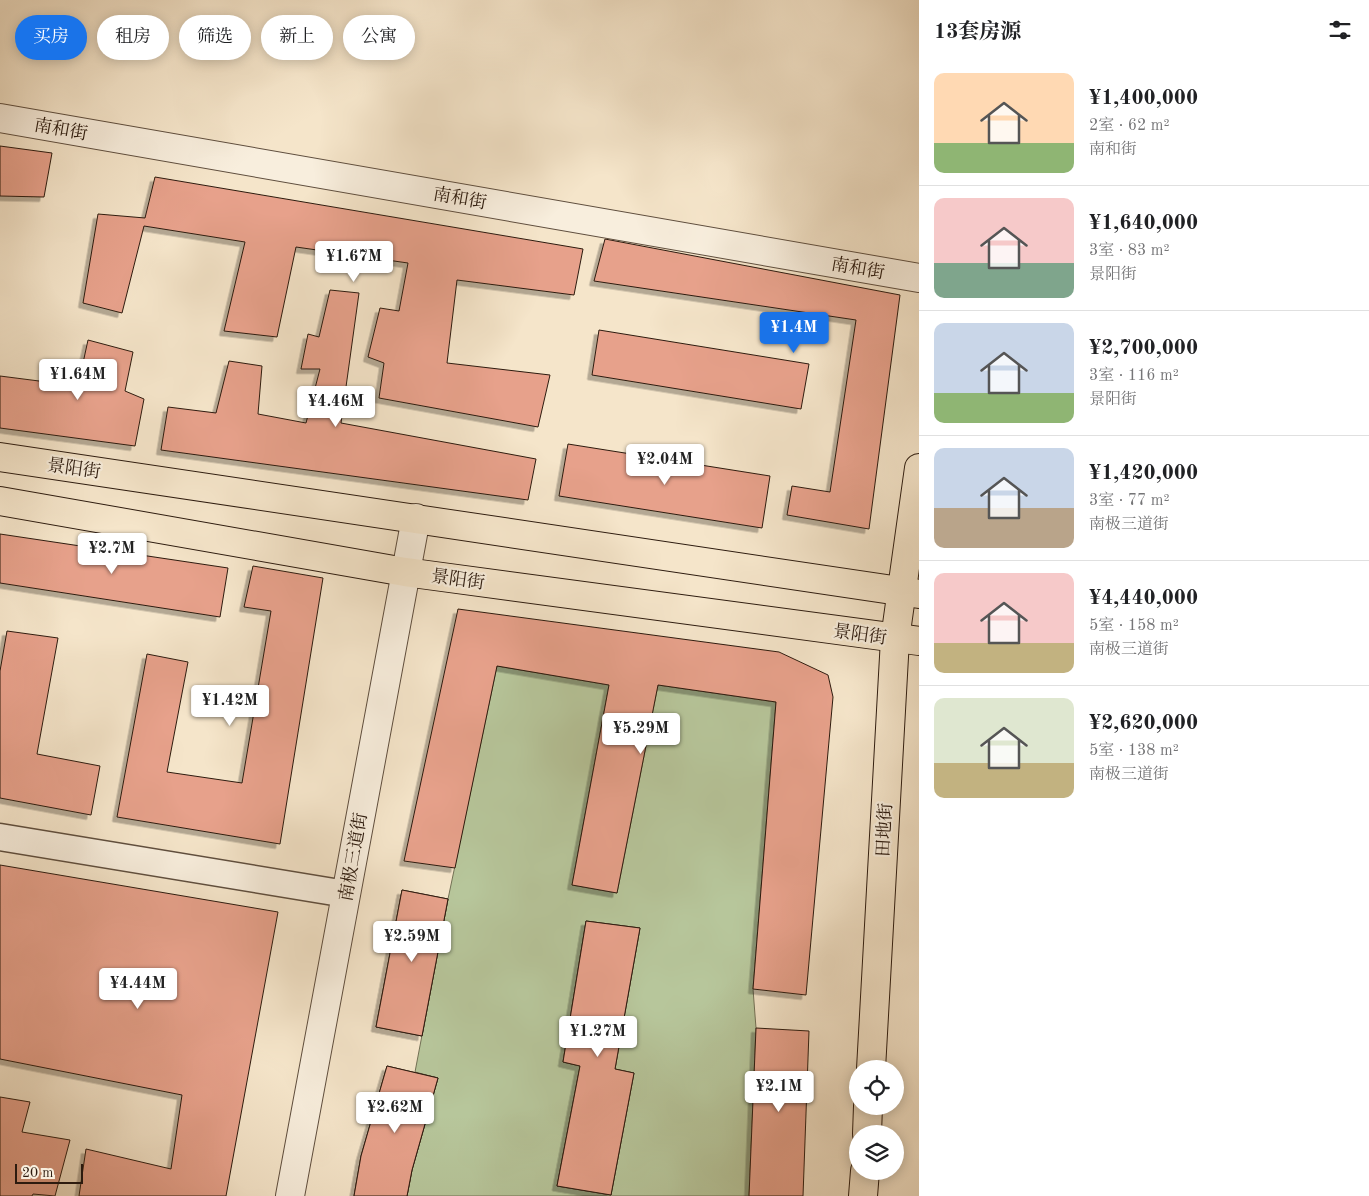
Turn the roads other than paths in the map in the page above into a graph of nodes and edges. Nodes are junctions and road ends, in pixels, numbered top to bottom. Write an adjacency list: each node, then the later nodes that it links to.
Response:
1 (0, 118): 2 (street, 南和街)
2 (919, 278)
3 (0, 457): 6 (main road, 景阳街)
4 (919, 468): 8 (main road, 田地街)
5 (0, 501): 7 (main road, 景阳街)
6 (416, 518): 7 (street, 南极三道街); 8 (main road, 景阳街)
7 (405, 572): 9 (main road, 景阳街); 11 (street, 南极三道街)
8 (910, 593): 9 (main road, 田地街)
9 (907, 640): 12 (main road, 田地街)
10 (0, 837): 11 (street)
11 (346, 894): 14 (street, 南极三道街)
12 (871, 1060)
13 (864, 1180): 15 (main road)
14 (290, 1196)
15 (863, 1196)

